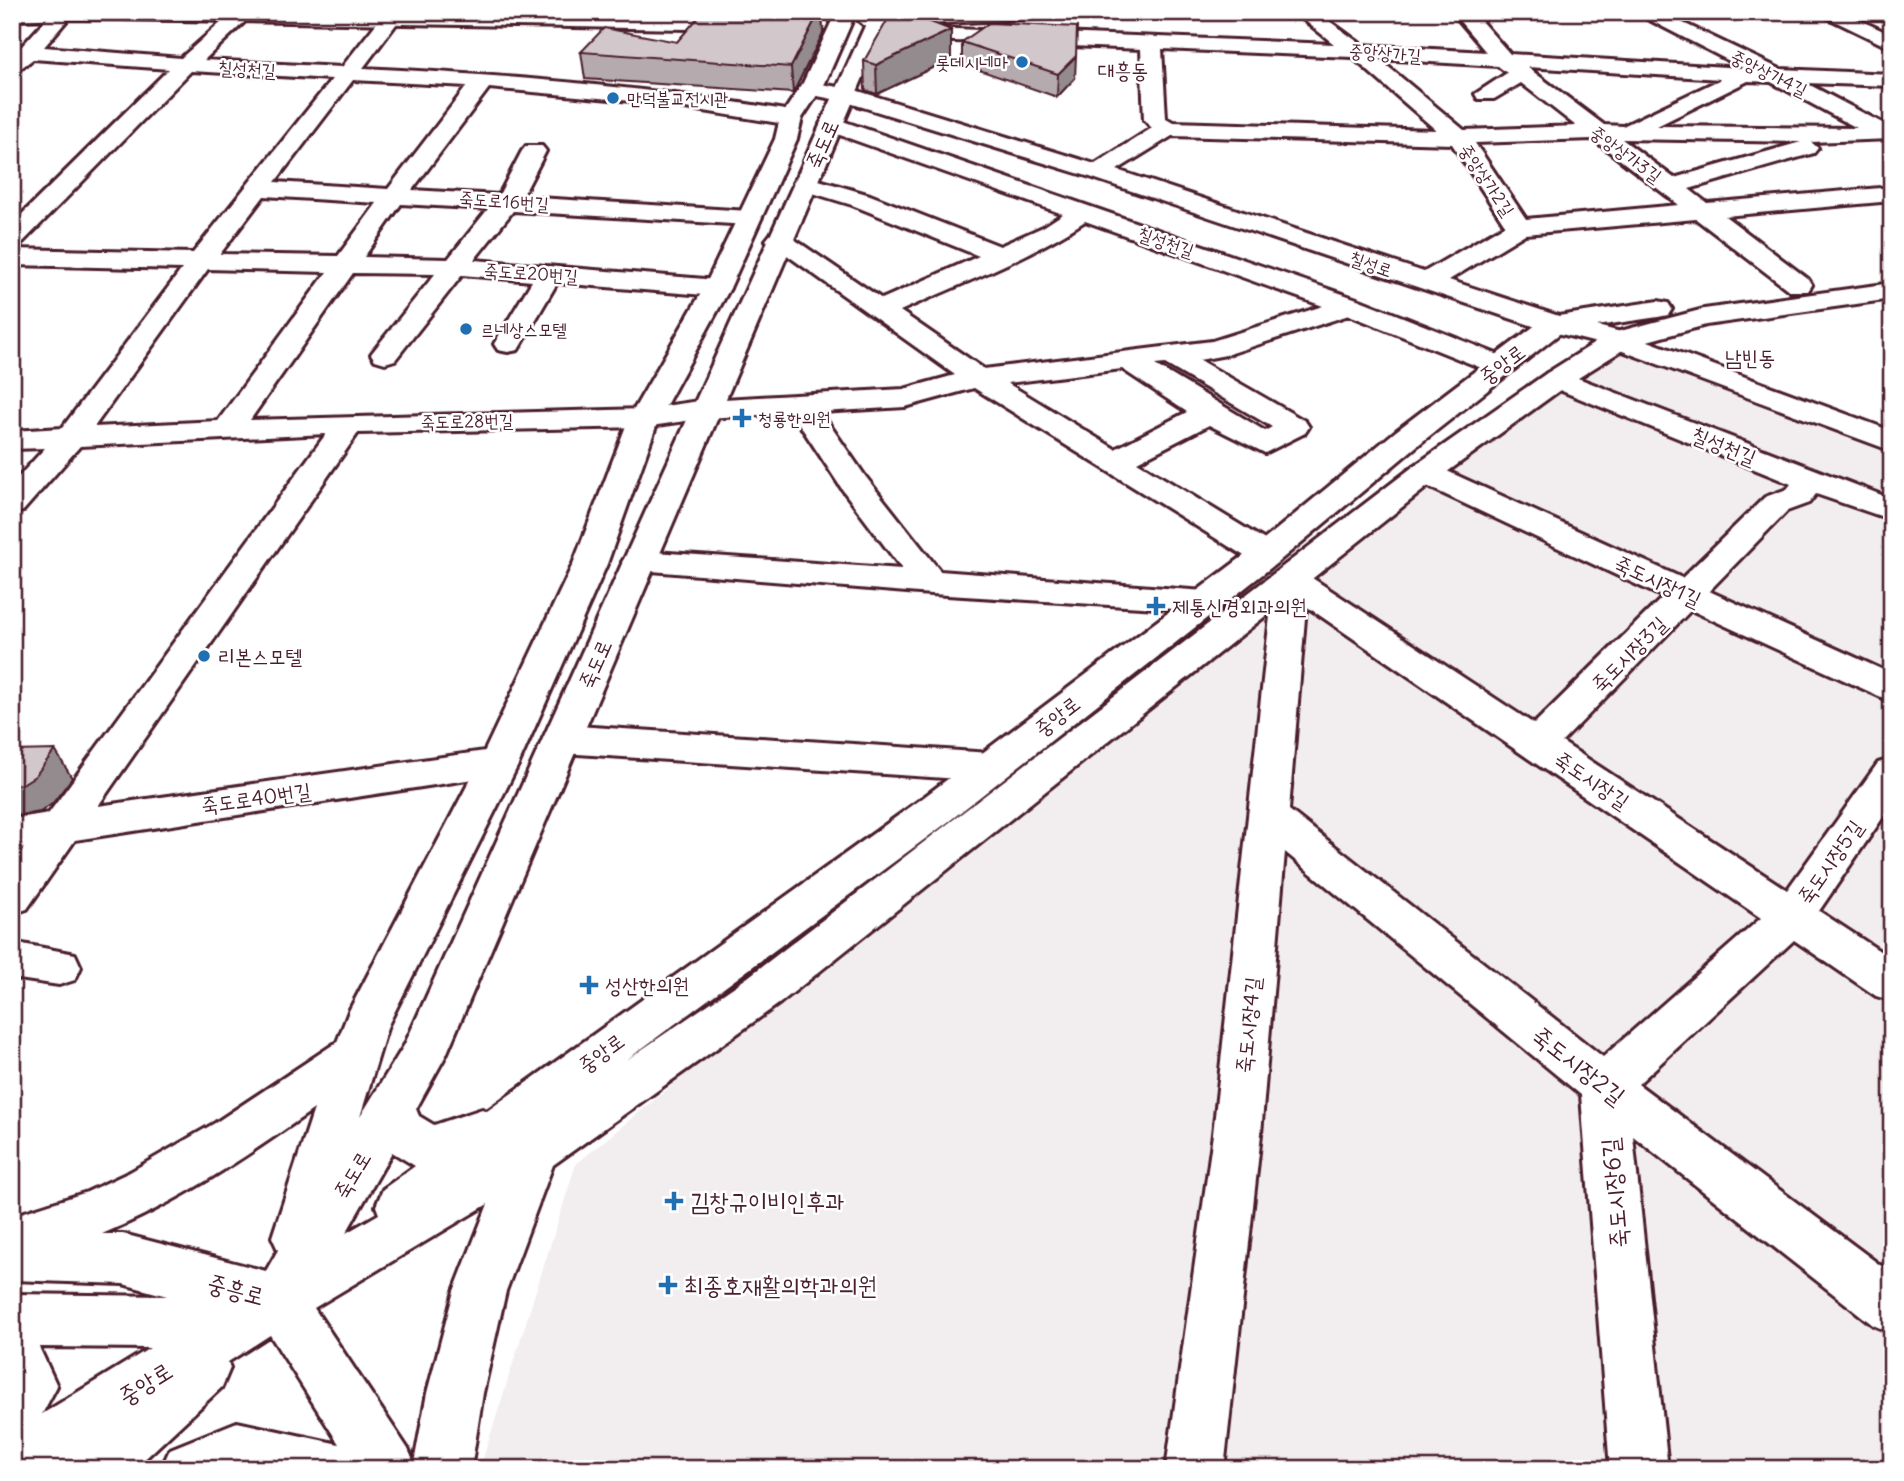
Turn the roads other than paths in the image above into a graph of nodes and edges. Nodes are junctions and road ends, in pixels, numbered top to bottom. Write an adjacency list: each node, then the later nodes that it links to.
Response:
1 (64, 12): 7 (street); 8 (street); 19 (street)
2 (1045, 12): 11 (street)
3 (1304, 12): 18 (street, 중앙상가2길)
4 (1462, 12): 21 (street, 중앙상가3길)
5 (1644, 12): 24 (street, 중앙상가4길)
6 (1826, 12): 15 (street)
7 (244, 13): 9 (street); 20 (street)
8 (12, 15)
9 (349, 15): 12 (street)
10 (845, 16): 11 (street); 13 (street); 27 (street, 죽도로)
11 (881, 17): 16 (street, 중앙상가길); 29 (street, 죽도로)
12 (390, 19): 14 (street); 22 (street)
13 (816, 22)
14 (762, 24)
15 (1882, 33): 17 (street)
16 (1151, 42): 18 (street, 중앙상가길); 32 (street)
17 (1892, 43)
18 (1357, 51): 21 (street, 중앙상가길); 37 (street, 중앙상가2길)
19 (18, 56): 20 (street, 칠성천길)
20 (184, 66): 22 (street, 칠성천길); 50 (street)
21 (1513, 67): 23 (street, 중앙상가길); 28 (street); 33 (street, 중앙상가3길)
22 (346, 74): 26 (street, 칠성천길); 42 (street)
23 (1742, 74): 24 (street, 중앙상가길); 34 (street)
24 (1775, 75): 25 (street, 중앙상가길); 35 (street, 중앙상가4길)
25 (1892, 80)
26 (482, 82): 30 (street, 칠성천길); 43 (street)
27 (810, 88): 29 (street, 칠성로); 30 (street, 죽도로)
28 (1486, 94)
29 (847, 95): 31 (street, 죽도로); 39 (street, 칠성로)
30 (791, 118): 48 (street, 죽도로)
31 (831, 124): 40 (street, 죽도로); 46 (street, 칠성천길)
32 (1167, 130): 37 (street); 39 (street)
33 (1595, 132): 34 (street); 37 (street); 41 (street, 중앙상가3길)
34 (1626, 132): 36 (street)
35 (1888, 133): 36 (street)
36 (1845, 136): 41 (street)
37 (1458, 137): 49 (street, 중앙상가2길)
38 (534, 151): 45 (street)
39 (1098, 172): 58 (street, 칠성로)
40 (804, 183): 51 (street, 죽도로); 52 (street)
41 (1671, 187): 47 (street, 중앙상가3길)
42 (258, 188): 43 (street, 죽도로16번길); 54 (street)
43 (396, 194): 45 (street, 죽도로16번길); 55 (street)
44 (1892, 194): 47 (street)
45 (508, 201): 48 (street, 죽도로16번길); 56 (street)
46 (1082, 212): 52 (street); 62 (street, 칠성천길)
47 (1707, 212): 49 (street); 59 (street, 중앙상가3길)
48 (750, 218): 60 (street, 죽도로)
49 (1519, 228): 58 (street, 중앙상가2길)
50 (12, 239)
51 (779, 240): 63 (street, 죽도시장길); 74 (street, 죽도로)
52 (1003, 256): 63 (street)
53 (12, 257): 54 (street, 죽도로20번길)
54 (200, 261): 55 (street, 죽도로20번길); 79 (street)
55 (346, 264): 56 (street, 죽도로20번길); 78 (street)
56 (455, 267): 57 (street, 죽도로20번길); 67 (street)
57 (549, 274): 60 (street, 죽도로20번길); 66 (street)
58 (1426, 282): 64 (street, 칠성로)
59 (1799, 285): 61 (street, 중앙로); 64 (street, 중앙로)
60 (717, 288): 76 (street, 죽도로)
61 (1890, 288): 65 (street, 중앙로)
62 (1350, 306): 68 (street, 죽도로28번길); 70 (street, 칠성천길)
63 (880, 310): 71 (street, 죽도시장길)
64 (1555, 324): 65 (street, 칠성로); 70 (street, 중앙로)
65 (1619, 340): 72 (street, 중앙로); 81 (street, 칠성로)
66 (508, 344)
67 (385, 354)
68 (1170, 355): 69 (street, 죽도로28번길); 75 (street)
69 (1129, 361): 71 (street, 죽도로28번길); 75 (street)
70 (1499, 365): 88 (street, 중앙로)
71 (978, 378): 73 (street, 죽도로28번길); 82 (street, 죽도시장길)
72 (1557, 379): 83 (street, 중앙로); 84 (street, 칠성천길)
73 (801, 404): 74 (street, 죽도로28번길); 89 (street)
74 (706, 409): 76 (street, 죽도로28번길); 87 (street, 죽도로)
75 (1209, 413): 82 (street)
76 (644, 418): 77 (street, 죽도로28번길); 95 (street, 죽도로)
77 (349, 424): 78 (street, 죽도로28번길); 99 (street)
78 (228, 429): 79 (street, 죽도로28번길)
79 (72, 436): 80 (street, 죽도로28번길); 85 (street)
80 (12, 440)
81 (1892, 442)
82 (1113, 462): 88 (street, 죽도시장길)
83 (1425, 473): 88 (street, 중앙로); 90 (street, 죽도시장1길)
84 (1811, 481): 86 (street, 칠성천길); 90 (street, 죽도시장3길)
85 (12, 504)
86 (1892, 510)
87 (639, 562): 89 (street); 93 (street, 죽도로)
88 (1279, 567): 91 (street, 중앙로); 94 (street, 죽도시장길); 98 (street, 죽도시장4길); 109 (street, 중앙로)
89 (931, 583): 91 (street)
90 (1688, 595): 92 (street, 죽도시장1길); 94 (street, 죽도시장3길)
91 (1206, 600): 96 (street, 중앙로)
92 (1892, 689)
93 (562, 739): 96 (street); 108 (street, 죽도로)
94 (1538, 744): 102 (street, 죽도시장길)
95 (499, 763): 99 (street, 죽도로40번길); 106 (street, 죽도로)
96 (991, 767): 109 (street, 중앙로)
97 (1892, 773): 102 (street, 죽도시장5길)
98 (1270, 817): 107 (street, 죽도시장2길); 123 (street, 죽도시장4길)
99 (65, 825): 100 (street, 죽도로40번길); 101 (street)
100 (12, 834)
101 (12, 897)
102 (1792, 916): 105 (street, 죽도시장길); 107 (street)
103 (12, 960): 104 (street)
104 (59, 967)
105 (1892, 983)
106 (353, 1056): 110 (street); 112 (street, 죽도로)
107 (1604, 1085): 113 (street, 죽도시장2길); 124 (street, 죽도시장6길)
108 (392, 1108): 109 (street); 112 (street, 죽도로)
109 (522, 1137): 112 (street, 중앙로); 122 (street)
110 (12, 1240)
111 (12, 1255): 112 (street, 중흥로)
112 (278, 1300): 114 (street, 중흥로); 117 (street, 중앙로); 118 (street, 중앙로); 121 (street)
113 (1892, 1307)
114 (12, 1320)
115 (12, 1349): 116 (street)
116 (12, 1408)
117 (12, 1465)
118 (91, 1469)
119 (190, 1469): 120 (street)
120 (330, 1469)
121 (388, 1469)
122 (442, 1469)
123 (1195, 1469)
124 (1639, 1469)

